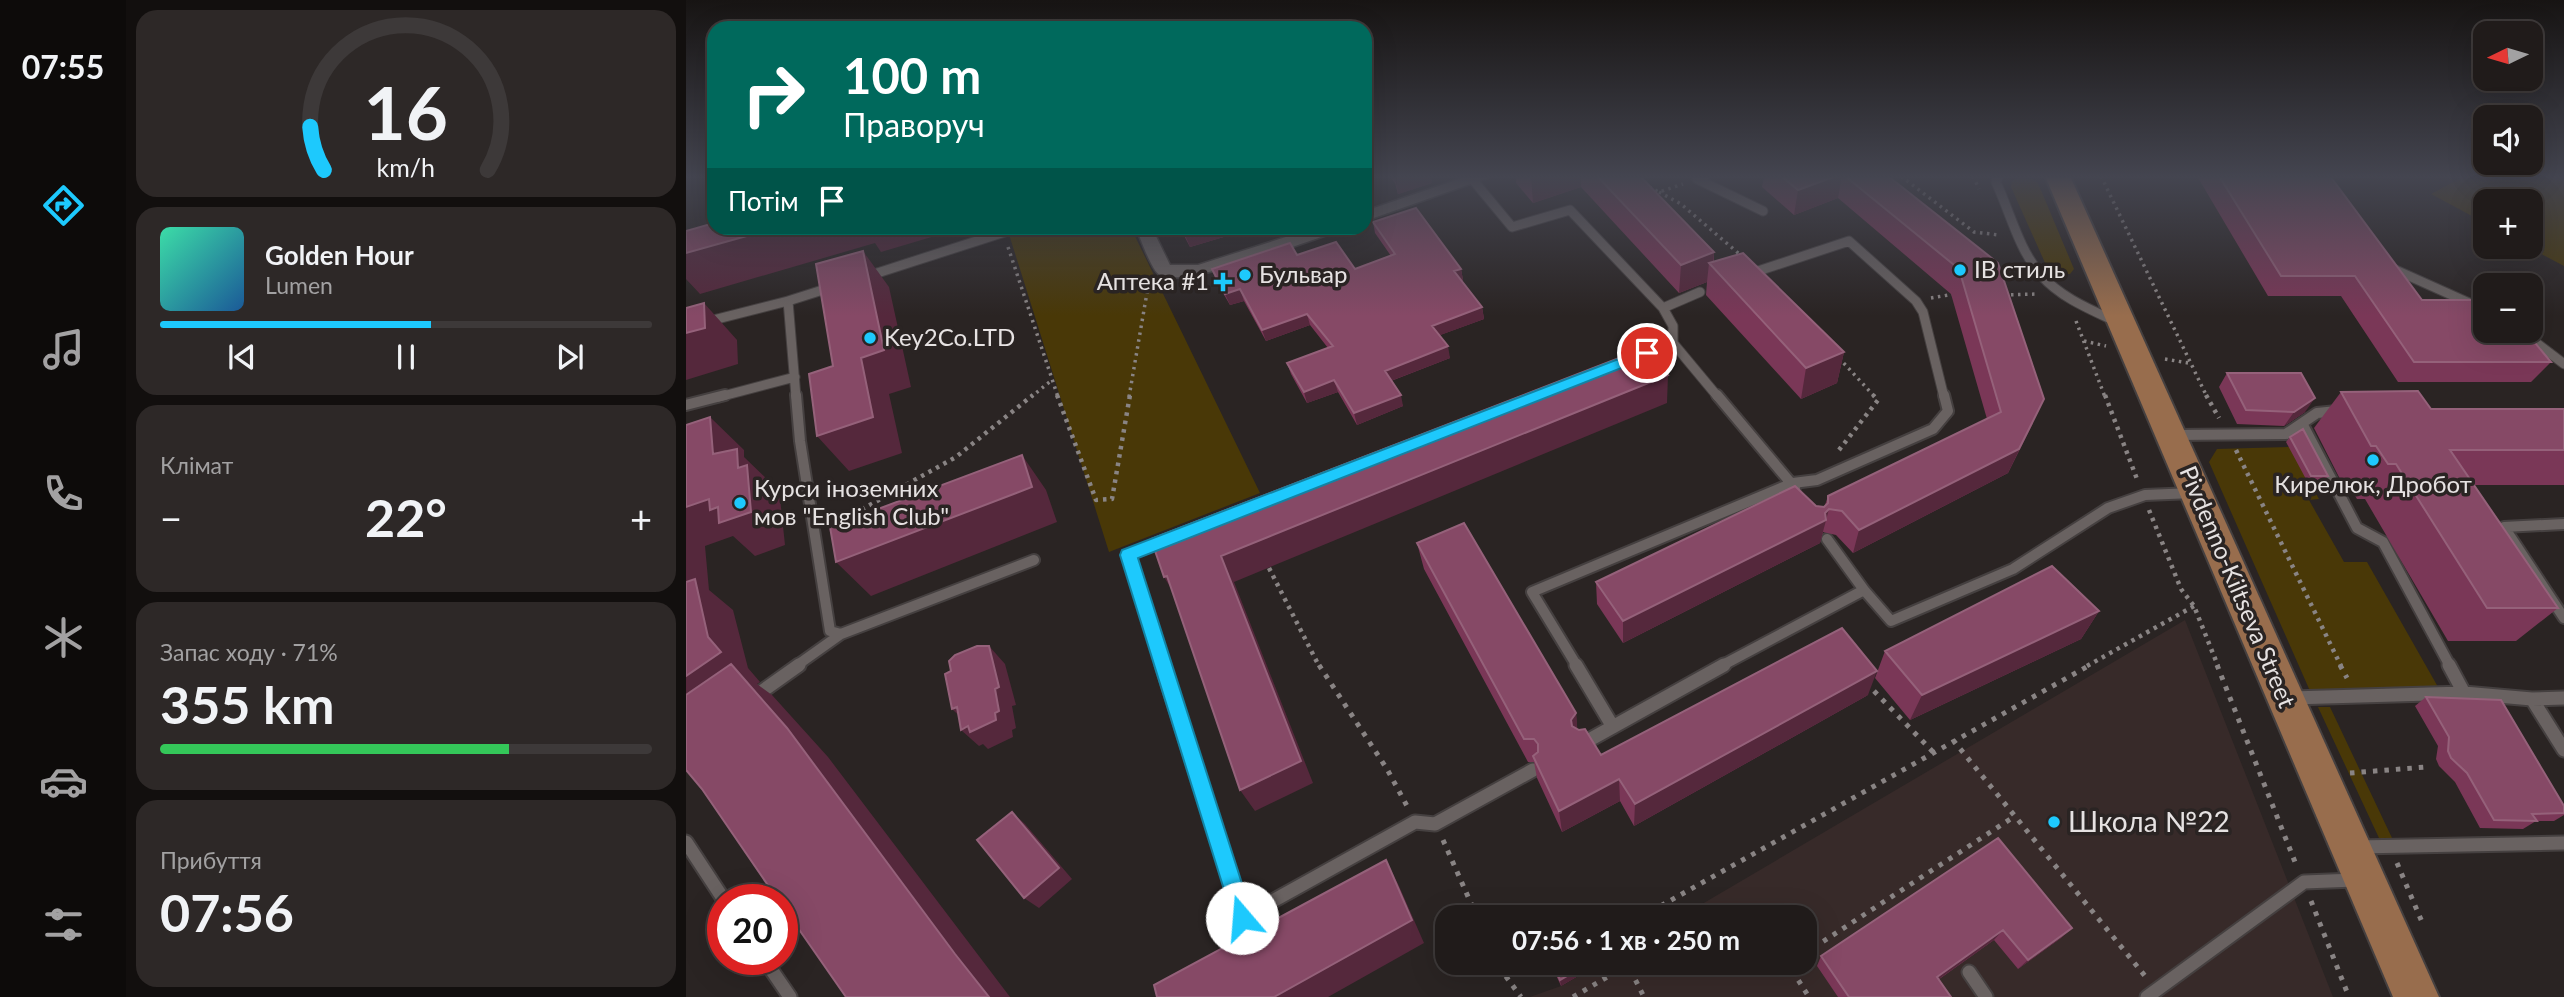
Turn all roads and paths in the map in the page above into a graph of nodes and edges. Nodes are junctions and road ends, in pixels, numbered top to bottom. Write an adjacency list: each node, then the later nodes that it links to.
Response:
1 (1509, 223): 2 (lane)
2 (1527, 223)
3 (1582, 223): 26 (lane)
4 (1703, 223): 16 (path)
5 (1962, 223): 13 (path)
6 (1994, 223): 13 (path)
7 (2015, 223): 28 (lane)
8 (2077, 223): 28 (main road, Pivdenno-Kiltseva Street)
9 (994, 235): 19 (lane)
10 (1004, 235): 36 (path)
11 (1147, 235): 17 (street)
12 (1308, 235): 17 (street)
13 (1999, 235): 14 (path)
14 (2004, 246)
15 (2380, 256): 25 (lane)
16 (1759, 270): 18 (lane); 41 (lane)
17 (1164, 271): 36 (path)
18 (1738, 278)
19 (855, 280)
20 (842, 284): 24 (lane)
21 (2030, 286): 23 (path)
22 (1700, 292): 26 (lane)
23 (1999, 295)
24 (788, 301): 29 (lane); 35 (lane)
25 (2473, 305)
26 (1663, 308): 30 (lane)
27 (2068, 316): 44 (path)
28 (2122, 324): 40 (main road, Pivdenno-Kiltseva Street)
29 (686, 327)
30 (1672, 343): 33 (lane); 42 (lane)
31 (2537, 343): 34 (lane)
32 (1832, 350): 41 (path)
33 (1620, 363)
34 (2564, 364)
35 (794, 377): 37 (lane); 47 (lane)
36 (1052, 380): 47 (path)
37 (686, 405)
38 (2351, 410): 39 (lane)
39 (2303, 425): 40 (lane); 56 (lane)
40 (2171, 435): 43 (main road, Pivdenno-Kiltseva Street)
41 (1816, 480): 42 (lane)
42 (1795, 488): 61 (lane)
43 (2196, 493): 44 (lane); 57 (main road, Pivdenno-Kiltseva Street)
44 (2145, 495): 51 (lane); 52 (path)
45 (2564, 524): 53 (lane)
46 (1179, 535): 70 (lane)
47 (814, 536): 54 (lane)
48 (1827, 539): 51 (lane)
49 (1034, 560): 54 (lane)
50 (1269, 568): 70 (path)
51 (1864, 590): 61 (lane)
52 (2194, 606): 62 (path); 75 (path)
53 (2564, 618)
54 (841, 634): 60 (lane)
55 (1874, 691): 65 (path)
56 (2464, 693): 57 (lane); 59 (lane)
57 (2285, 698): 74 (main road, Pivdenno-Kiltseva Street)
58 (2564, 698): 59 (lane)
59 (2532, 699): 64 (lane)
60 (741, 706)
61 (1613, 727): 63 (lane)
62 (1953, 740): 65 (path); 69 (path)
63 (1582, 744)
64 (2564, 750)
65 (1933, 752): 78 (path)
66 (2426, 767): 68 (path)
67 (1532, 770): 71 (lane)
68 (2346, 774)
69 (2015, 816): 79 (path); 84 (path)
70 (1415, 822): 71 (lane)
71 (1435, 824): 77 (path)
72 (686, 842): 76 (lane)
73 (2564, 843): 74 (lane)
74 (2357, 863): 75 (lane); 92 (main road, Pivdenno-Kiltseva Street)
75 (2304, 882): 84 (lane); 91 (path)
76 (714, 884)
77 (1472, 905)
78 (1662, 905)
79 (1817, 945)
80 (1969, 972): 90 (lane)
81 (775, 975): 85 (lane)
82 (1505, 975): 86 (path)
83 (1795, 975): 89 (path)
84 (2155, 995)
85 (790, 997)
86 (1521, 997)
87 (1573, 997): 88 (path)
88 (1644, 997)
89 (1809, 997)
90 (1986, 997)
91 (2349, 997)
92 (2416, 997)

